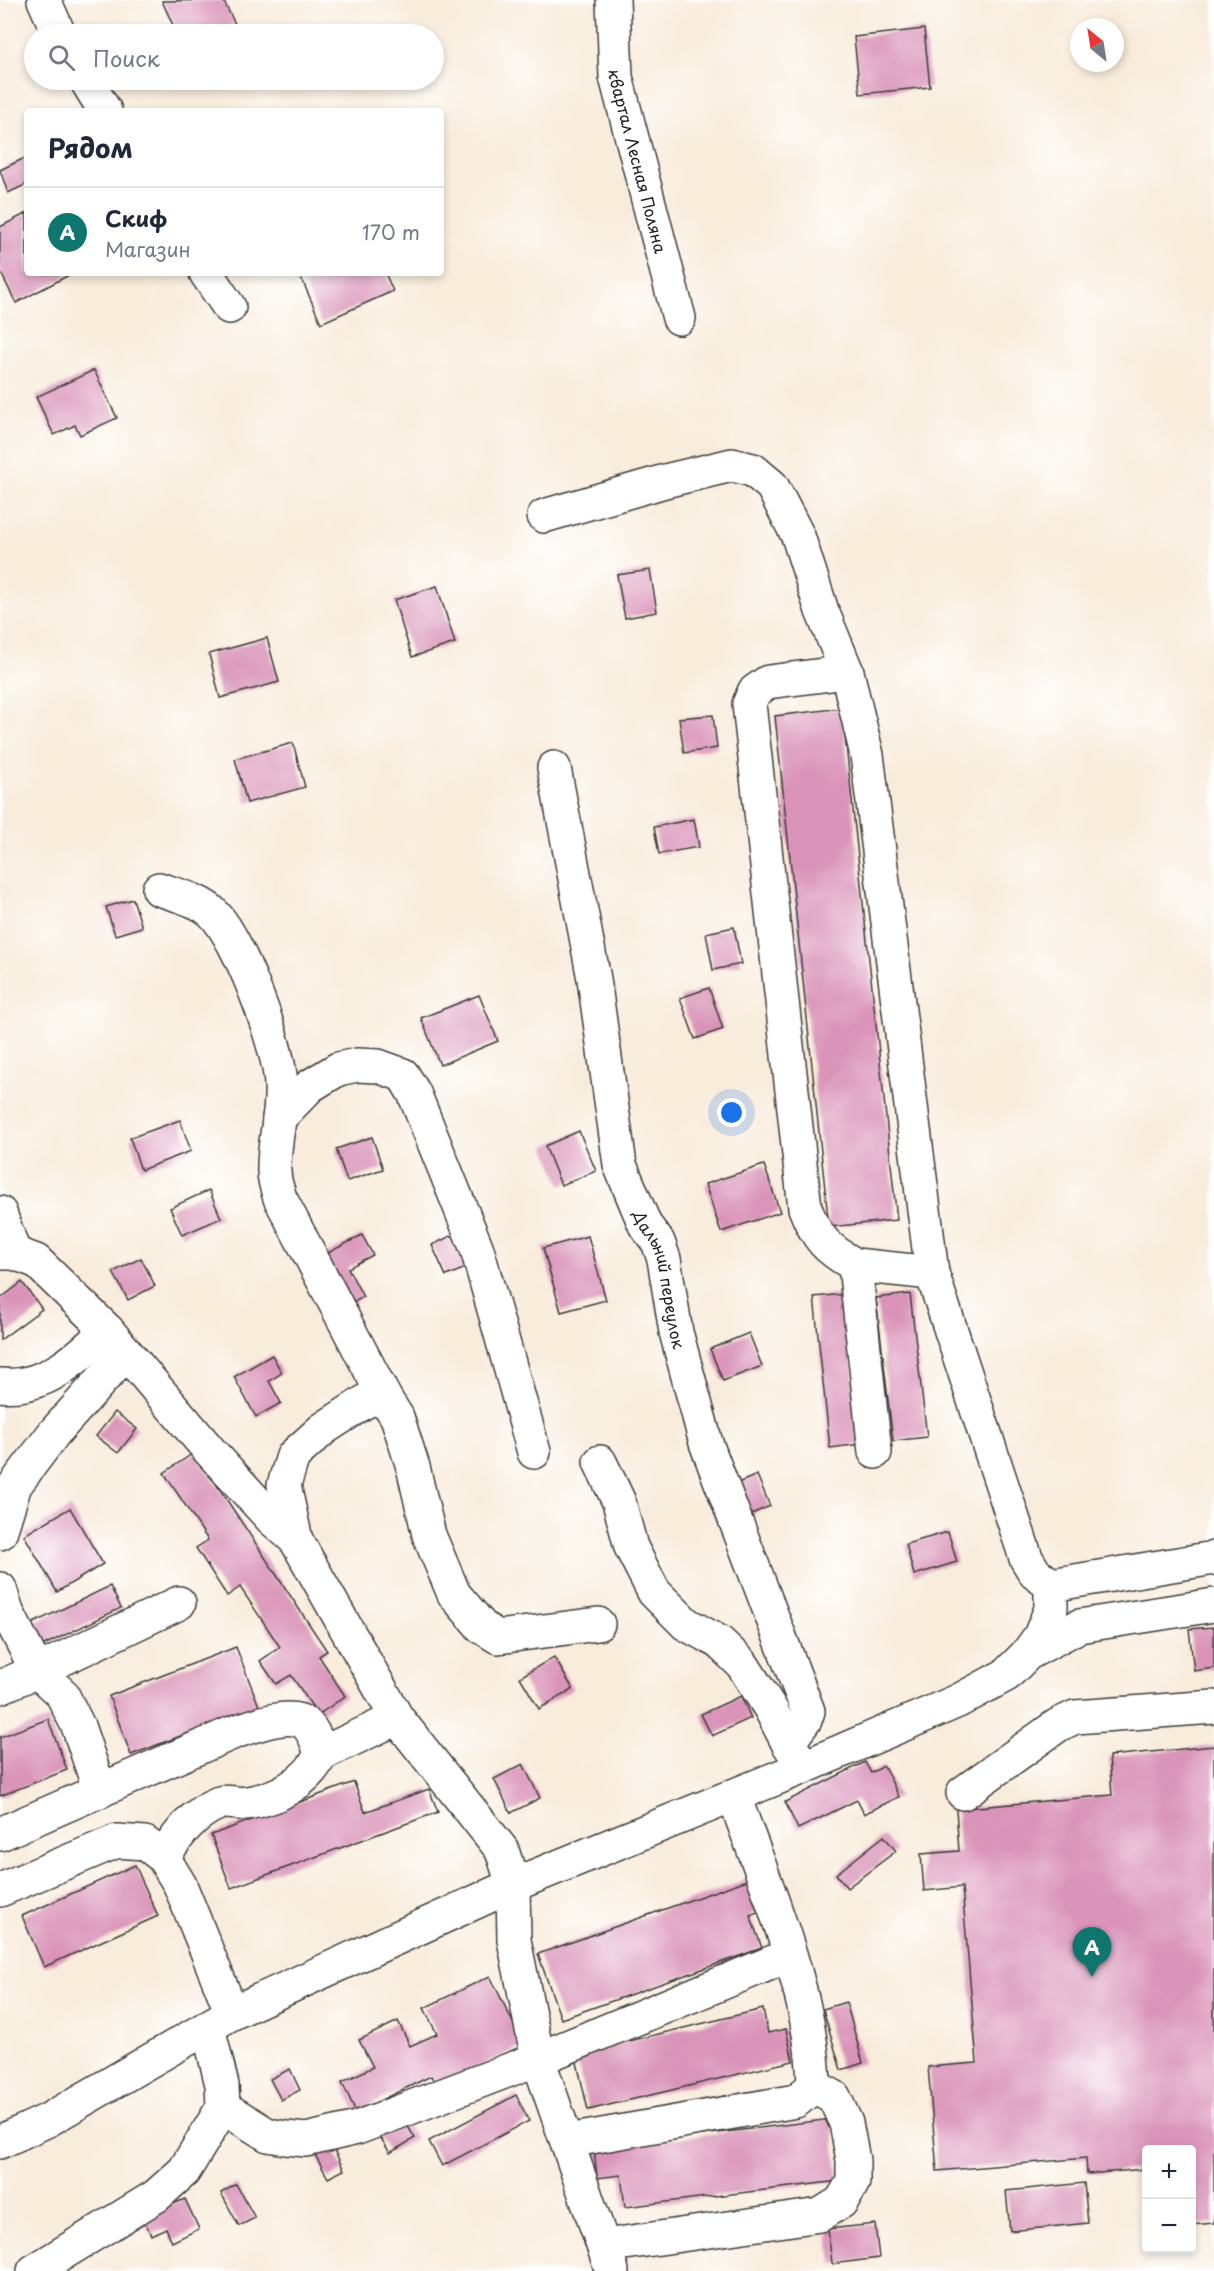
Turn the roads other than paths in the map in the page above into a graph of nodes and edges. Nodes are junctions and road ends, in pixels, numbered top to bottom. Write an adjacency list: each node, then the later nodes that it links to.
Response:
1 (44, 0): 3 (street)
2 (613, 0): 8 (street, квартал Лесная Поляна)
3 (55, 24)
4 (92, 90): 5 (street)
5 (103, 108)
6 (208, 276): 7 (street)
7 (229, 307)
8 (679, 318)
9 (543, 516): 10 (street)
10 (847, 672): 16 (street); 17 (street)
11 (554, 768): 38 (street, Дальний переулок)
12 (159, 889): 13 (street)
13 (279, 1118): 20 (street); 21 (street)
14 (0, 1213): 15 (street)
15 (7, 1253): 18 (street)
16 (855, 1265): 17 (street); 22 (street)
17 (932, 1273): 27 (street)
18 (116, 1342): 19 (street); 24 (street); 25 (street)
19 (0, 1384)
20 (386, 1400): 25 (street); 31 (street)
21 (534, 1452)
22 (875, 1452)
23 (600, 1462): 38 (street)
24 (0, 1533)
25 (296, 1540): 36 (street)
26 (1214, 1558): 27 (street)
27 (1051, 1585): 32 (street)
28 (0, 1589): 33 (street)
29 (179, 1603): 33 (street)
30 (1214, 1605): 32 (street)
31 (598, 1624)
32 (1027, 1654): 38 (street)
33 (37, 1671): 34 (street); 39 (street)
34 (0, 1687)
35 (1214, 1707): 40 (street)
36 (397, 1718): 37 (street); 44 (street)
37 (321, 1754): 39 (street); 43 (street)
38 (796, 1755): 41 (street)
39 (100, 1791): 42 (street)
40 (963, 1793)
41 (734, 1796): 44 (street); 46 (street)
42 (0, 1834)
43 (163, 1857): 45 (street); 47 (street)
44 (513, 1885): 47 (street); 48 (street)
45 (0, 1890)
46 (790, 1955): 48 (street); 49 (street)
47 (220, 2020): 50 (street); 52 (street)
48 (538, 2059): 50 (street); 51 (street)
49 (814, 2086): 51 (street); 53 (street)
50 (223, 2107): 54 (street)
51 (568, 2141): 53 (street)
52 (0, 2142)
53 (608, 2259)
54 (34, 2271)

